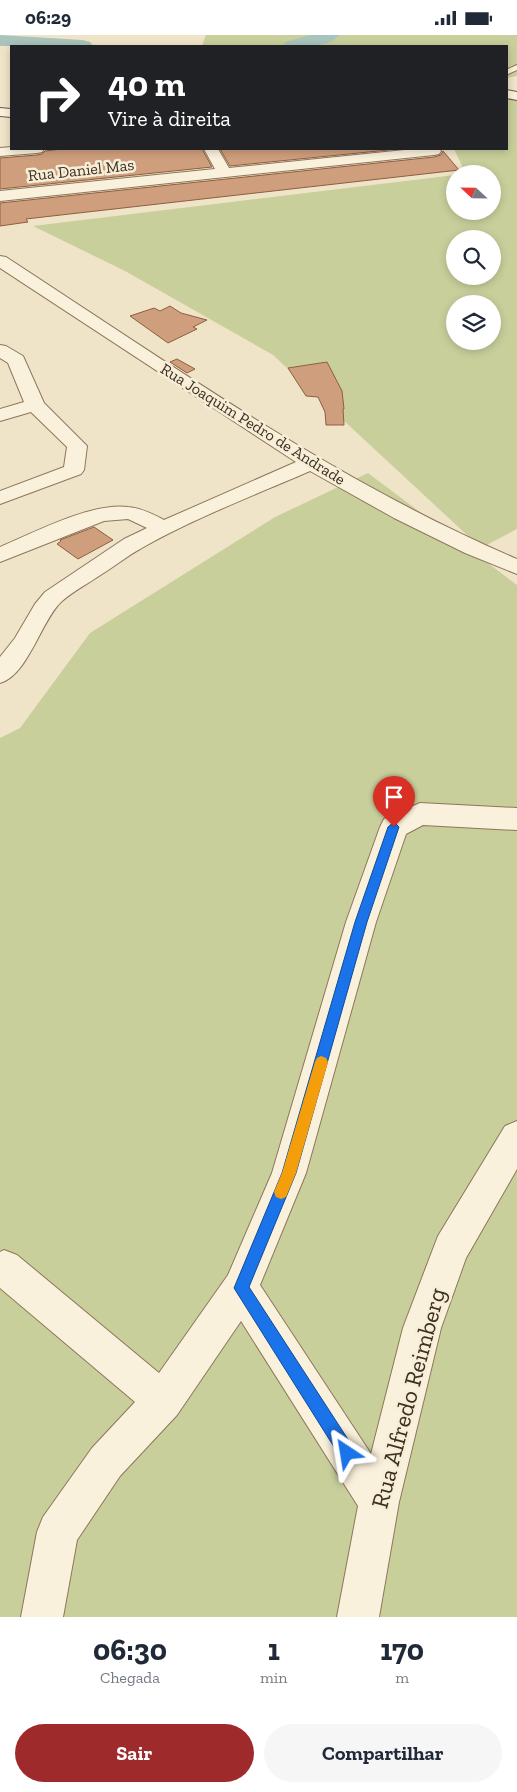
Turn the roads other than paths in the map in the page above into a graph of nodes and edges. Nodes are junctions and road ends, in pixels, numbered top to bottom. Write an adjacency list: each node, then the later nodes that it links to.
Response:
1 (25, 150): 4 (street)
2 (212, 150): 5 (street)
3 (434, 151): 5 (street, Rua Daniel Mas)
4 (0, 152)
5 (224, 173): 6 (street, Rua Daniel Mas)
6 (0, 196)
7 (0, 261): 11 (street, Rua Joaquim Pedro de Andrade)
8 (0, 350): 9 (street)
9 (35, 405): 10 (street); 12 (street)
10 (0, 415)
11 (311, 463): 13 (street); 15 (street, Rua Joaquim Pedro de Andrade)
12 (0, 497)
13 (164, 528): 14 (street); 16 (street)
14 (0, 555)
15 (517, 567)
16 (0, 674)
17 (517, 819): 20 (street)
18 (517, 1137): 22 (street, Rua Alfredo Reimberg)
19 (4, 1268): 21 (street)
20 (241, 1288): 21 (street); 22 (street)
21 (163, 1401): 23 (street)
22 (379, 1502): 24 (street, Rua Alfredo Reimberg)
23 (42, 1617)
24 (358, 1617)

